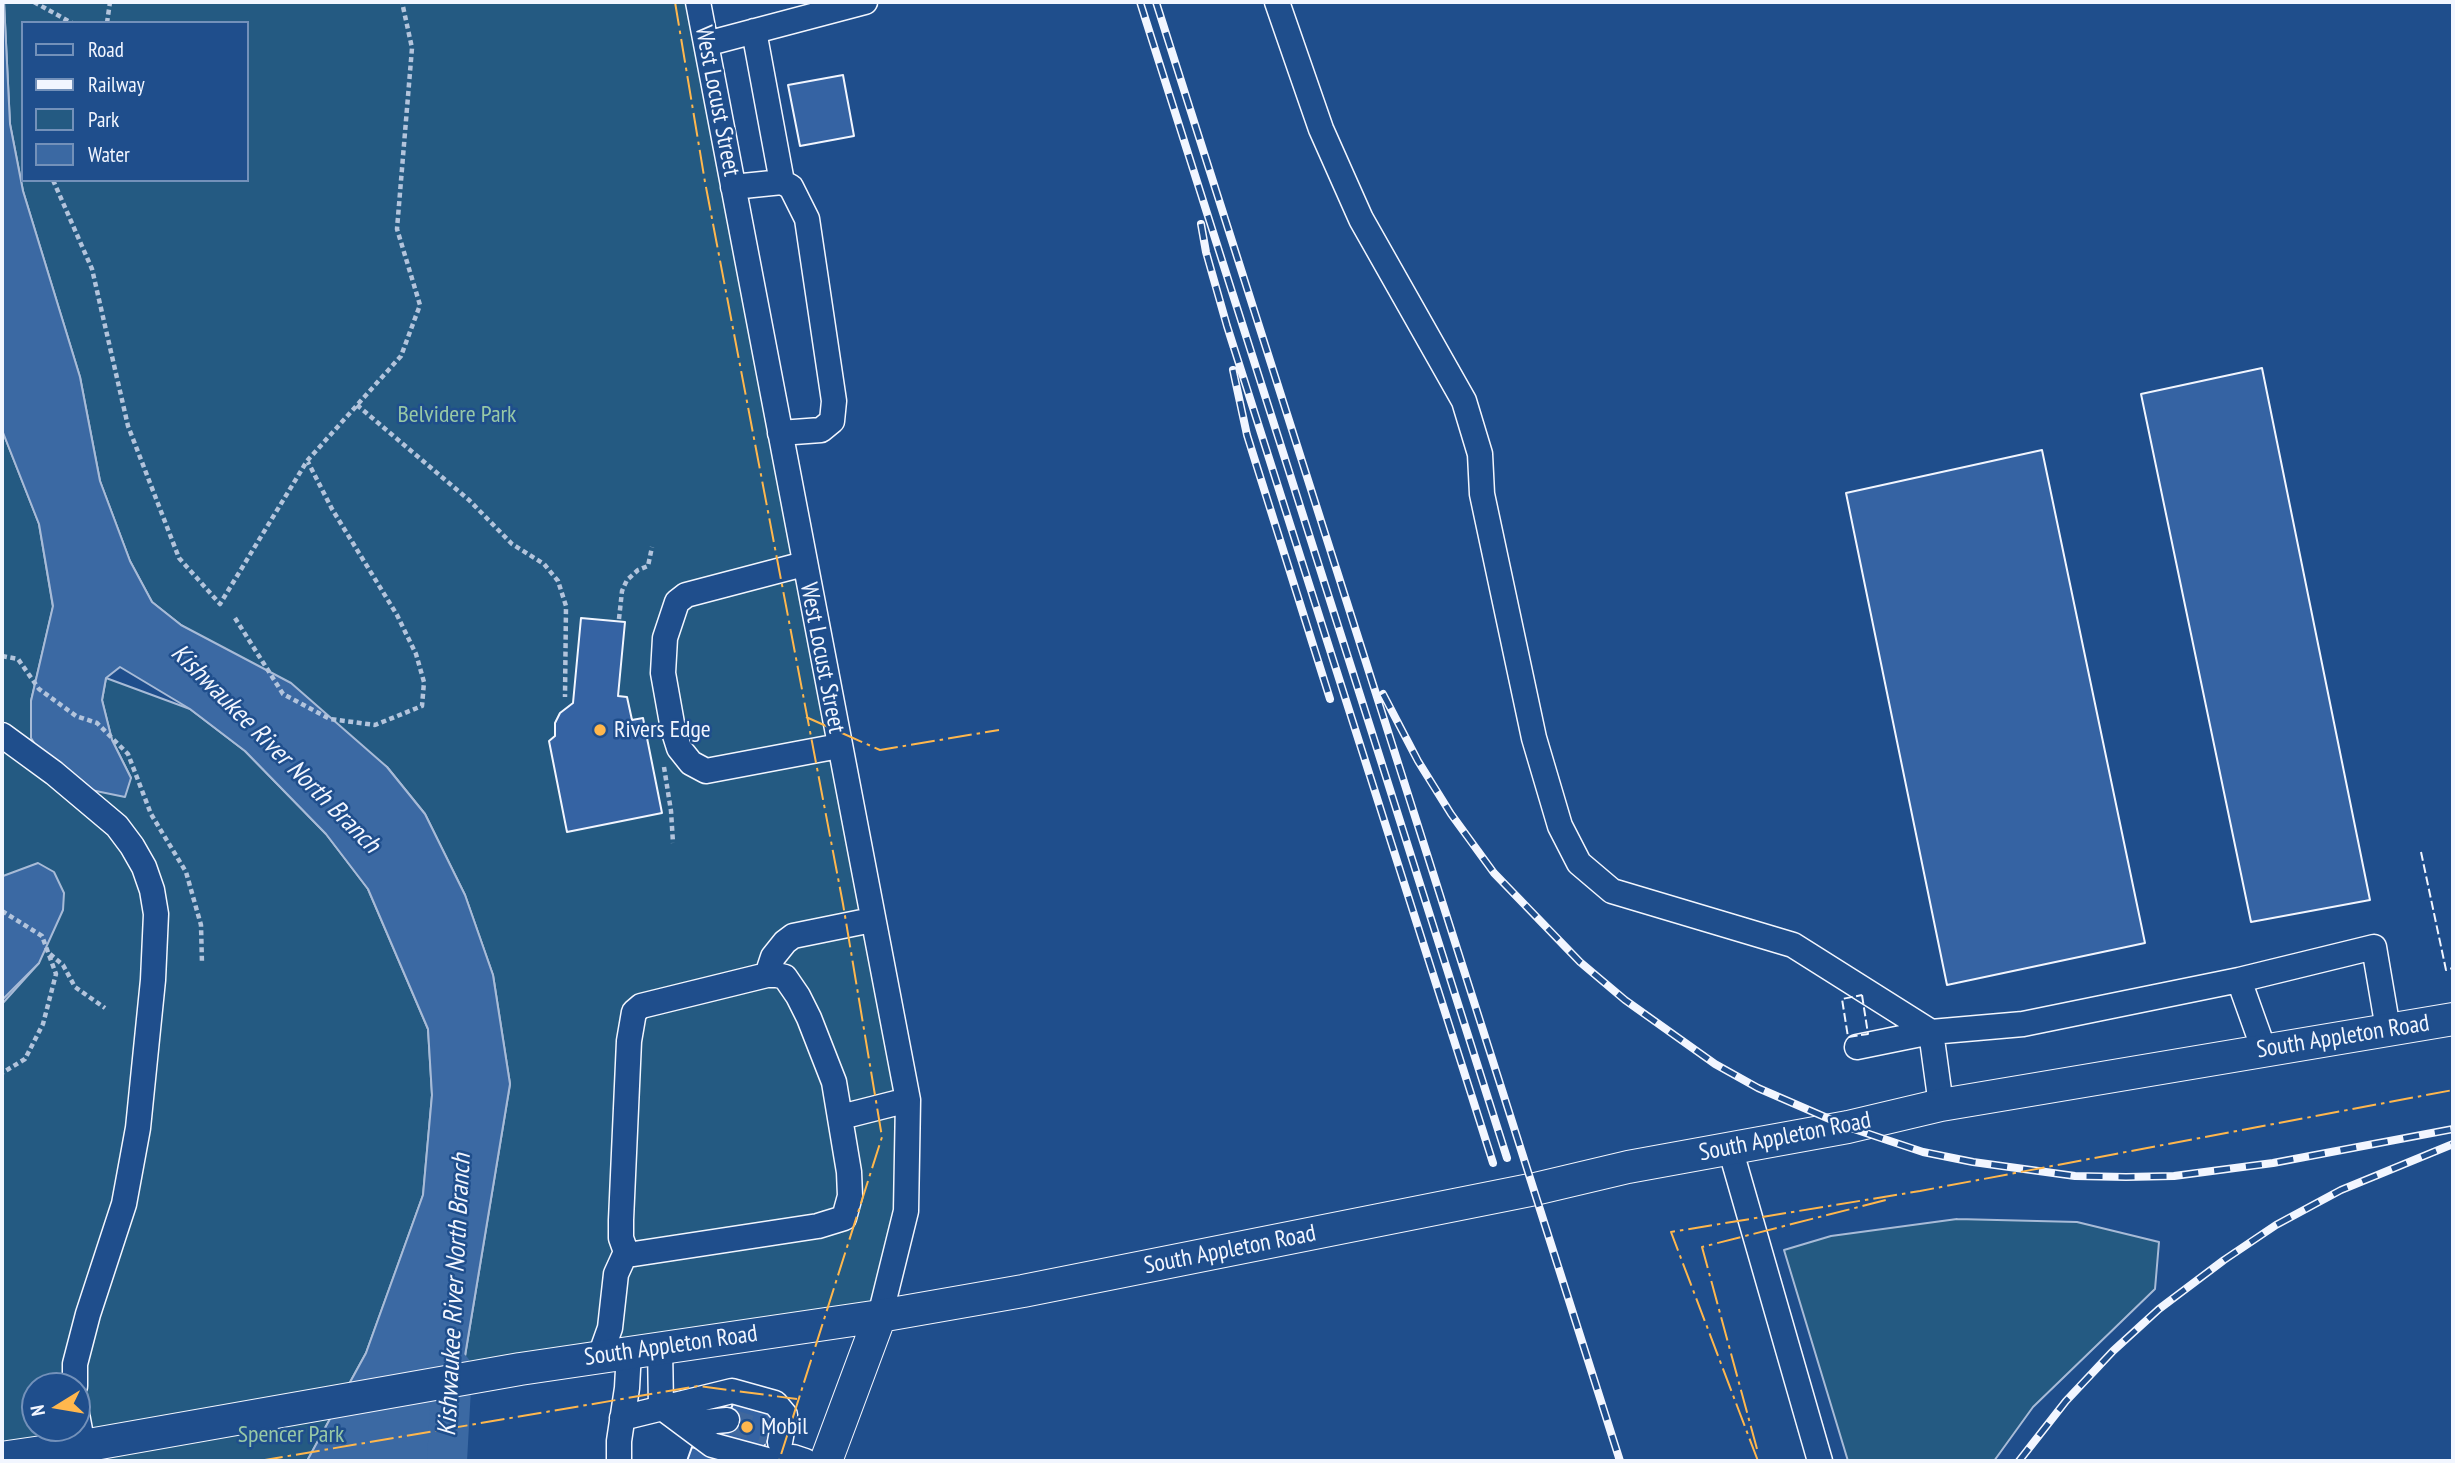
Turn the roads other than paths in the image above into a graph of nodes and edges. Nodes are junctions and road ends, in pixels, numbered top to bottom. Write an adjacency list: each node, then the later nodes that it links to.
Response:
1 (698, 2): 5 (street, West Locust Street)
2 (865, 2): 4 (street)
3 (1277, 2): 17 (street)
4 (754, 31): 5 (street); 6 (street)
5 (706, 44): 7 (street, West Locust Street)
6 (782, 182): 7 (street); 8 (street)
7 (733, 187): 8 (street, West Locust Street)
8 (780, 433): 9 (street, West Locust Street)
9 (804, 564): 11 (street, West Locust Street); 11 (street)
10 (2, 735): 27 (street)
11 (839, 746): 12 (street, West Locust Street)
12 (872, 920): 13 (street); 20 (street, West Locust Street)
13 (767, 975): 22 (street); 24 (street)
14 (2239, 979): 16 (street); 17 (street); 19 (street)
15 (2453, 1019): 16 (main road, South Appleton Road)
16 (2389, 1029): 19 (main road, South Appleton Road)
17 (1931, 1032): 18 (street); 21 (street)
18 (1857, 1046)
19 (2264, 1050): 21 (main road, South Appleton Road)
20 (908, 1100): 22 (street); 25 (street, West Locust Street)
21 (1941, 1105): 23 (main road, South Appleton Road)
22 (841, 1117): 24 (street)
23 (1730, 1148): 25 (main road, South Appleton Road); 38 (street)
24 (626, 1252): 26 (street)
25 (880, 1316): 26 (main road, South Appleton Road); 37 (main road)
26 (630, 1351): 28 (street); 29 (street); 33 (main road, South Appleton Road)
27 (75, 1372)
28 (661, 1407): 29 (street); 31 (street); 34 (street)
29 (622, 1418): 36 (street)
30 (727, 1420): 31 (street)
31 (684, 1424): 34 (street)
32 (82, 1442): 33 (street)
33 (83, 1446): 35 (main road, South Appleton Road)
34 (787, 1448)
35 (2, 1458)
36 (619, 1461)
37 (826, 1461)
38 (1820, 1461)

